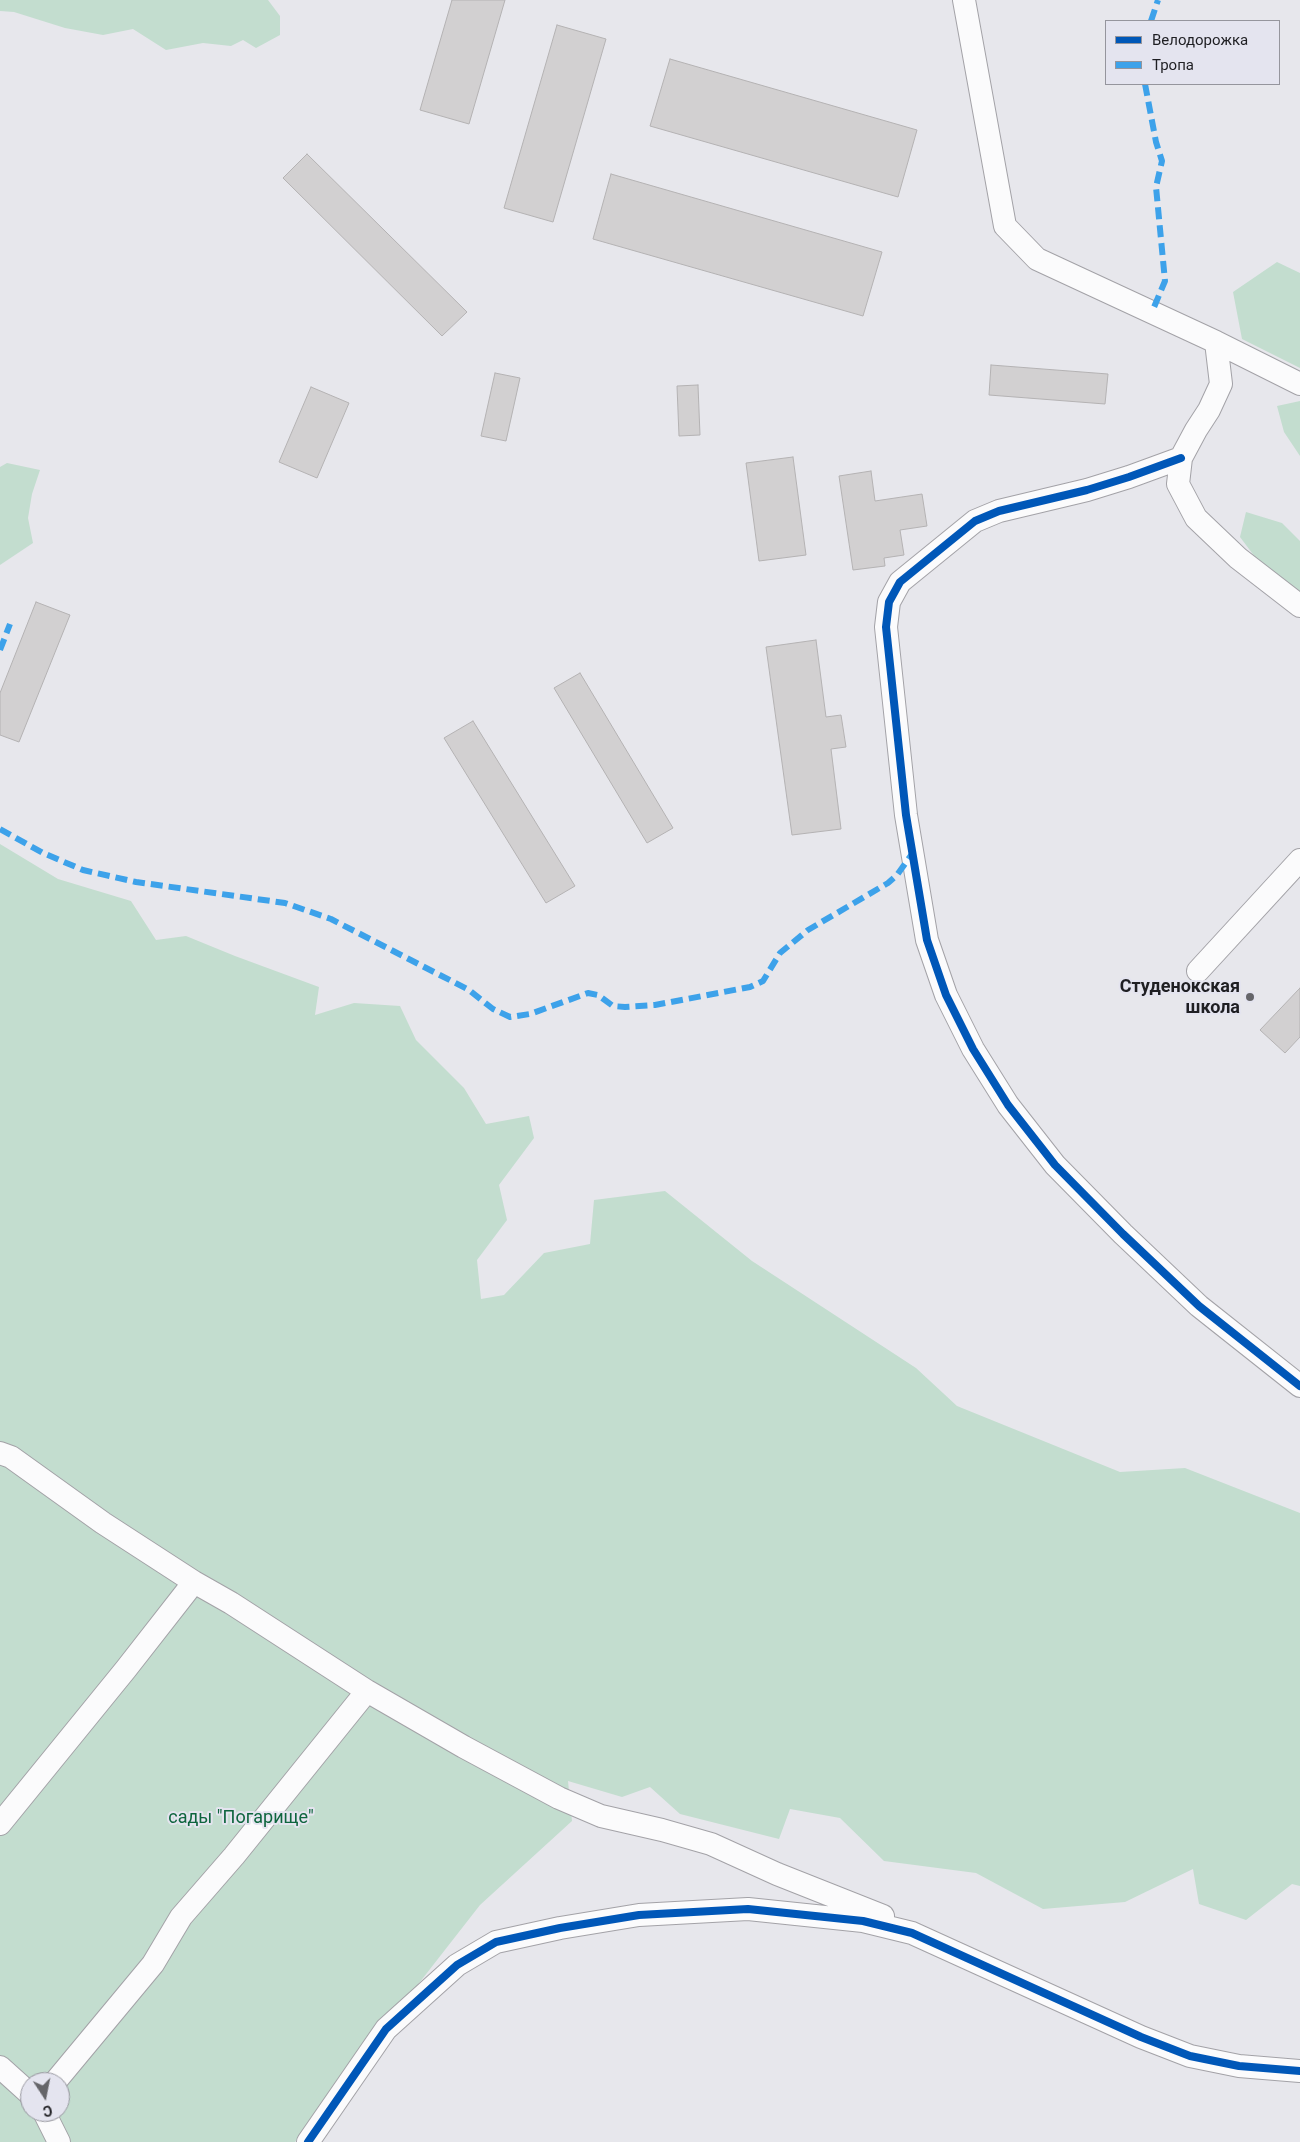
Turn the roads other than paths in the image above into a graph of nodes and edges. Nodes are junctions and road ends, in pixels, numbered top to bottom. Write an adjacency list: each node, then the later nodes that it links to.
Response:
1 (964, 0): 2 (street)
2 (1216, 342): 3 (street); 4 (street)
3 (1300, 384)
4 (1182, 458): 5 (street); 8 (street)
5 (1300, 606)
6 (1300, 860): 7 (street)
7 (1198, 971)
8 (1300, 1386)
9 (4, 1458): 10 (street)
10 (194, 1582): 11 (street); 12 (street)
11 (367, 1691): 13 (street); 15 (street)
12 (0, 1824)
13 (912, 1933): 16 (street); 20 (street)
14 (0, 2067): 17 (street)
15 (62, 2072)
16 (1300, 2072)
17 (20, 2085)
18 (49, 2122): 19 (street)
19 (59, 2142)
20 (308, 2142)

